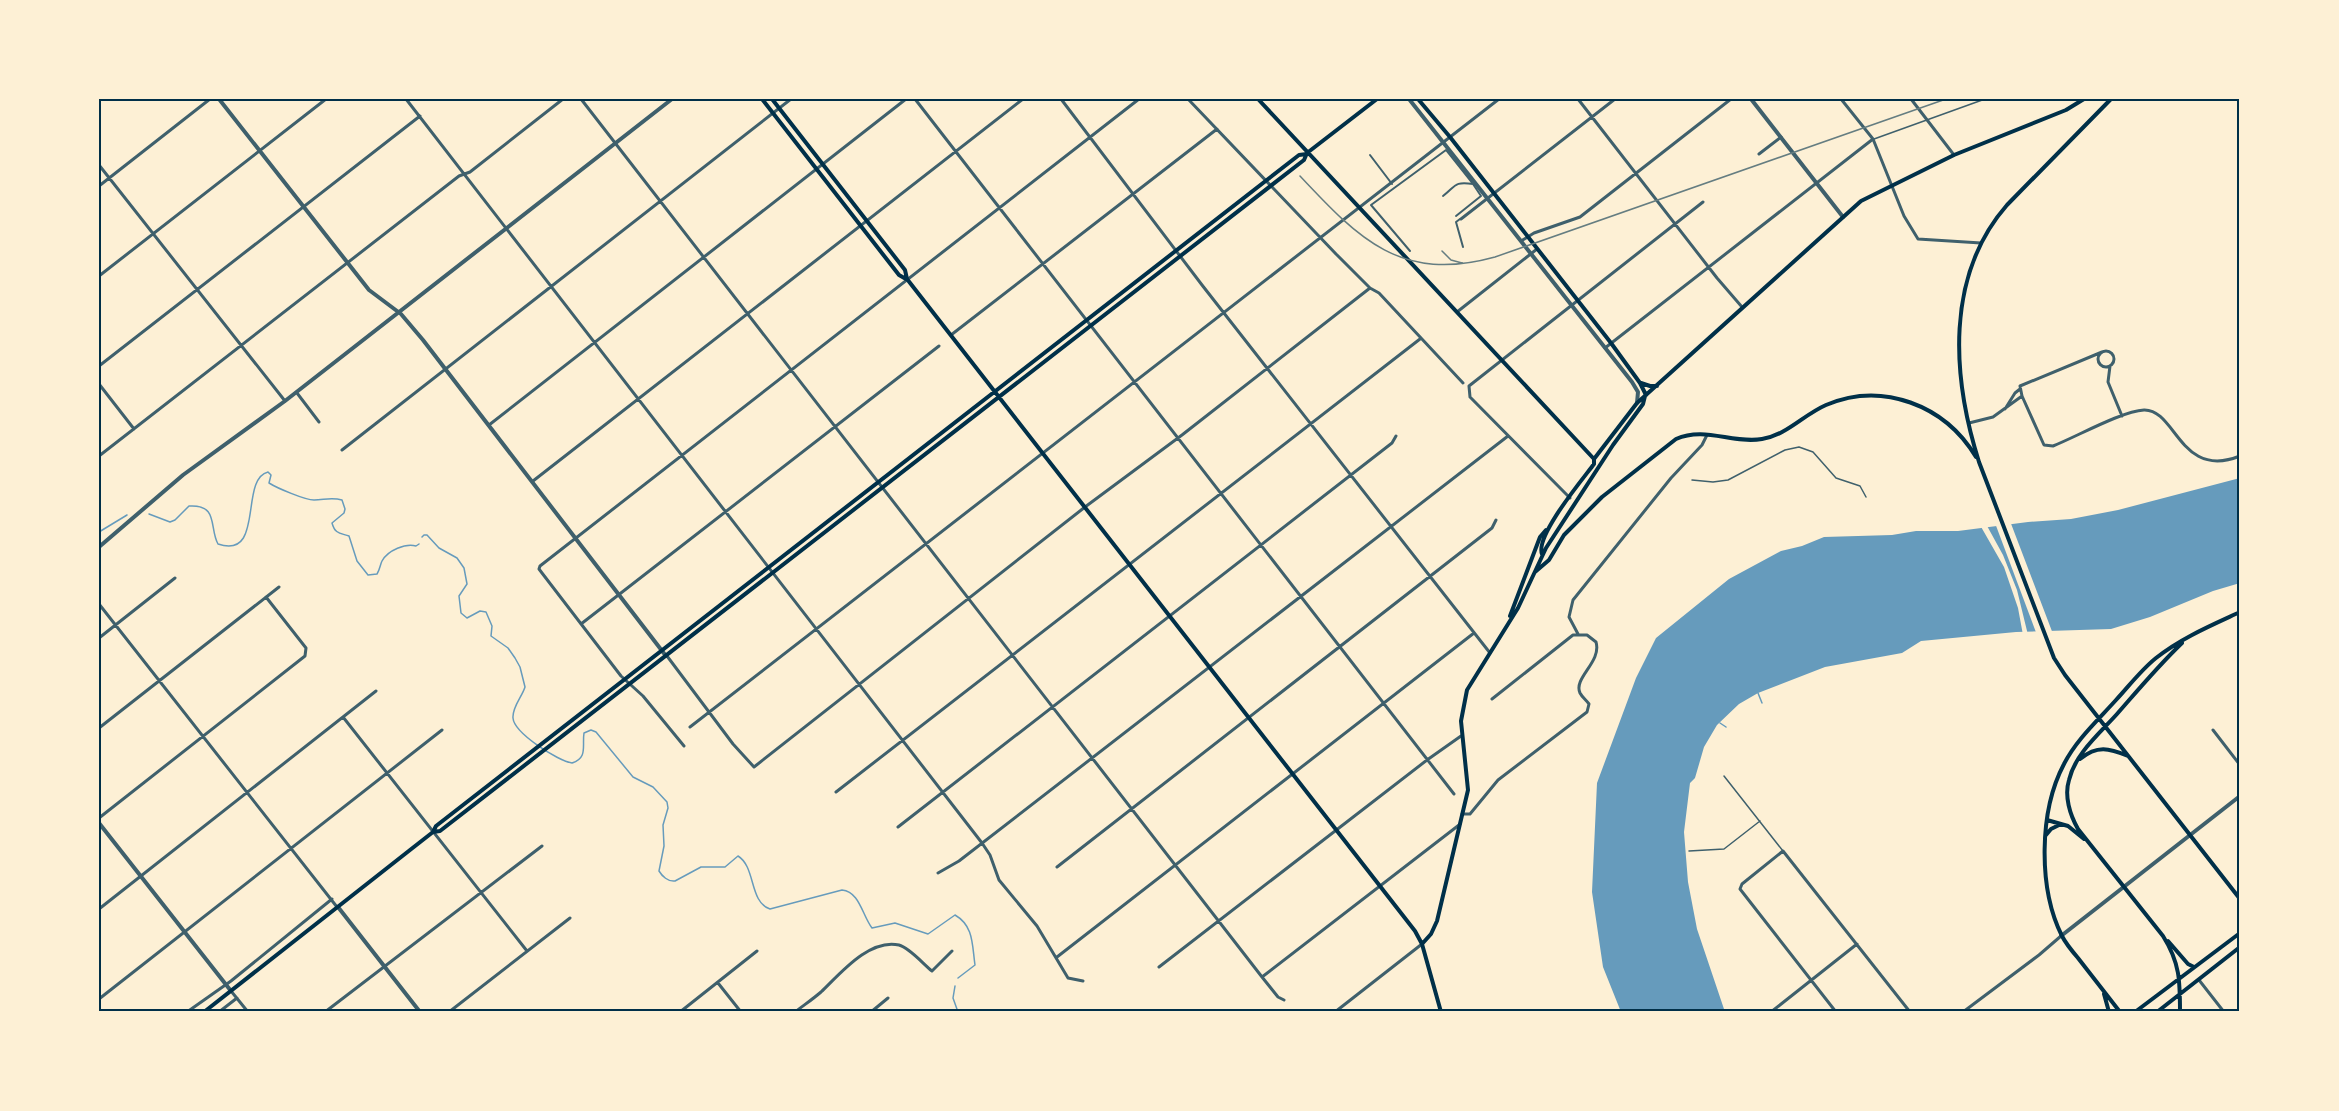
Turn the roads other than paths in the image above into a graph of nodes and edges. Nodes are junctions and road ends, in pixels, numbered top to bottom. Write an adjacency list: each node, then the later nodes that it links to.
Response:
1 (210, 99): 54 (street)
2 (219, 99): 43 (street)
3 (326, 99): 43 (street)
4 (406, 99): 33 (street)
5 (563, 99): 52 (street)
6 (581, 99): 42 (street)
7 (672, 99): 42 (street)
8 (762, 99): 32 (main road)
9 (772, 99): 31 (main road)
10 (791, 99): 31 (street)
11 (906, 99): 49 (street)
12 (915, 99): 44 (street)
13 (1023, 99): 44 (street)
14 (1061, 99): 37 (street)
15 (1139, 99): 37 (street)
16 (1188, 99): 36 (street)
17 (1258, 99): 45 (main road)
18 (1377, 99): 45 (main road)
19 (1409, 99): 41 (street)
20 (1418, 99): 38 (main road)
21 (1498, 99): 38 (street)
22 (1578, 99): 34 (street)
23 (1615, 99): 34 (street)
24 (1731, 99): 53 (street)
25 (1750, 99): 39 (street)
26 (1841, 99): 40 (street)
27 (1911, 99): 35 (street)
28 (1985, 99): 35 (lane)
29 (2084, 99): 47 (main road)
30 (2111, 99): 82 (main road)
31 (779, 108): 32 (street); 49 (main road)
32 (773, 113): 51 (main road); 66 (street)
33 (420, 116): 52 (street); 68 (street)
34 (1592, 117): 53 (street); 62 (street)
35 (1927, 119): 40 (lane); 47 (street)
36 (1217, 129): 55 (street); 63 (street)
37 (1091, 137): 63 (street); 69 (street)
38 (1450, 137): 41 (street); 62 (main road)
39 (1780, 138): 46 (street); 58 (street)
40 (1873, 139): 58 (street); 82 (street)
41 (1443, 142): 56 (street); 65 (street)
42 (615, 144): 66 (street); 77 (street)
43 (260, 150): 68 (street); 78 (street)
44 (956, 151): 69 (street); 74 (street)
45 (1308, 153): 55 (main road); 60 (main road); 70 (main road)
46 (1759, 154)
47 (1954, 154): 72 (main road)
48 (1370, 155): 56 (street)
49 (823, 164): 51 (street); 74 (main road)
50 (99, 165): 54 (street)
51 (817, 169): 76 (main road); 89 (street)
52 (465, 173): 77 (street); 90 (street)
53 (1636, 173): 75 (street); 79 (street)
54 (110, 178): 59 (street); 78 (street)
55 (1266, 181): 60 (street); 85 (main road)
56 (1391, 182): 61 (street); 70 (street)
57 (1473, 184): 61 (street); 64 (street); 71 (street)
58 (1816, 184): 72 (street); 92 (street)
59 (99, 186)
60 (1271, 186): 80 (street); 88 (main road)
61 (1394, 186): 86 (street)
62 (1494, 193): 65 (street); 79 (main road)
63 (1134, 194): 85 (street); 91 (street)
64 (1443, 196)
65 (1488, 198): 73 (street); 81 (street)
66 (660, 201): 89 (street); 95 (street)
67 (1703, 202): 75 (street)
68 (304, 206): 90 (street); 97 (street)
69 (999, 207): 91 (street); 94 (street)
70 (1358, 207): 80 (street); 103 (main road)
71 (1456, 216)
72 (1842, 218): 100 (main road)
73 (1461, 219): 83 (street)
74 (867, 221): 76 (street); 94 (main road)
75 (1676, 223): 92 (street); 98 (street)
76 (860, 225): 94 (main road); 104 (street)
77 (507, 228): 95 (street); 101 (street)
78 (153, 234): 93 (street); 97 (street)
79 (1527, 236): 81 (street); 84 (main road)
80 (1320, 237): 96 (street); 102 (street)
81 (1521, 241): 87 (street)
82 (1980, 243): 140 (main road)
83 (1462, 247)
84 (1538, 249): 87 (street); 98 (main road)
85 (1176, 251): 88 (street); 105 (main road)
86 (1410, 251)
87 (1531, 254): 99 (street); 103 (street)
88 (1180, 256): 102 (street); 106 (main road)
89 (704, 258): 104 (street); 109 (street)
90 (348, 262): 101 (street); 111 (street)
91 (1043, 264): 105 (street); 107 (street)
92 (1709, 267): 100 (street); 110 (street)
93 (99, 276)
94 (907, 279): 107 (main road); 122 (street)
95 (552, 285): 109 (street); 121 (street)
96 (1370, 288): 108 (street); 120 (street)
97 (197, 290): 111 (street); 118 (street)
98 (1578, 301): 99 (street); 110 (main road)
99 (1572, 306): 113 (street); 116 (street)
100 (1742, 307): 127 (main road)
101 (399, 312): 121 (street); 130 (street)
102 (1224, 312): 120 (street); 123 (street)
103 (1457, 312): 116 (main road)
104 (747, 314): 122 (street); 134 (street)
105 (1087, 320): 106 (street); 129 (main road)
106 (1091, 326): 123 (street); 133 (main road)
107 (951, 335): 129 (main road)
108 (1420, 339): 125 (street); 141 (street)
109 (596, 341): 134 (street); 142 (street)
110 (1611, 343): 113 (street); 124 (main road)
111 (241, 345): 135 (street); 144 (street)
112 (939, 346): 143 (street)
113 (1605, 348): 136 (street)
114 (2102, 352): 115 (street); 117 (street); 119 (street)
115 (2090, 358): 117 (street); 128 (street)
116 (1502, 360): 147 (street); 155 (main road)
117 (2099, 363): 119 (street)
118 (99, 366)
119 (2109, 366): 138 (street)
120 (1268, 368): 141 (street); 148 (street)
121 (446, 369): 142 (street); 150 (street)
122 (791, 370): 143 (street); 152 (street)
123 (1134, 381): 148 (street); 151 (street)
124 (1640, 382): 127 (main road); 131 (main road)
125 (1463, 383)
126 (99, 384): 144 (street)
127 (1658, 386): 131 (main road)
128 (2020, 389): 132 (street); 137 (street)
129 (995, 391): 133 (main road); 160 (main road)
130 (297, 393): 135 (street); 139 (street)
131 (1646, 395): 136 (main road); 149 (main road)
132 (2022, 396): 137 (street); 138 (street)
133 (1000, 397): 151 (main road); 161 (main road)
134 (639, 398): 152 (street); 159 (street)
135 (285, 401): 173 (street)
136 (1637, 403): 155 (main road)
137 (2004, 410): 140 (street)
138 (2122, 416): 154 (street)
139 (319, 422)
140 (1969, 423): 156 (main road)
141 (1311, 424): 157 (street); 162 (street)
142 (489, 425): 159 (street)
143 (835, 427): 160 (street); 166 (street)
144 (134, 429): 153 (street)
145 (1707, 434): 156 (main road); 175 (main road); 195 (street)
146 (1396, 435): 157 (street)
147 (1508, 436): 164 (street); 168 (street)
148 (1178, 438): 162 (street); 165 (street)
149 (1613, 445): 155 (main road); 174 (main road)
150 (342, 450)
151 (1043, 452): 165 (main road); 171 (street)
152 (683, 454): 166 (street); 170 (street)
153 (99, 456)
154 (2240, 456)
155 (1594, 459): 164 (main road)
156 (1979, 462): 216 (main road)
157 (1352, 476): 168 (street); 172 (street)
158 (1692, 480): 163 (lane)
159 (533, 481): 170 (street)
160 (878, 482): 161 (street); 177 (main road)
161 (882, 488): 171 (street); 178 (main road)
162 (1221, 494): 172 (street); 176 (street)
163 (1866, 497)
164 (1570, 498): 169 (main road)
165 (1085, 507): 176 (main road); 186 (street)
166 (726, 510): 177 (street); 183 (street)
167 (1496, 520): 180 (street)
168 (1391, 526): 180 (street); 185 (street)
169 (1550, 526): 174 (main road); 190 (main road)
170 (576, 537): 183 (street); 191 (street)
171 (926, 544): 186 (street); 193 (street)
172 (1261, 546): 185 (street); 189 (street)
173 (99, 547)
174 (1542, 554): 175 (main road); 179 (main road)
175 (1550, 555): 179 (main road)
176 (1130, 565): 189 (main road); 202 (street)
177 (769, 567): 178 (street); 199 (main road)
178 (774, 573): 193 (street); 201 (main road)
179 (1532, 575): 190 (main road)
180 (1431, 577): 194 (street); 198 (street)
181 (175, 578): 192 (street)
182 (279, 587): 184 (street)
183 (619, 594): 191 (street); 199 (street)
184 (266, 597): 205 (street); 222 (street)
185 (1300, 597): 198 (street); 203 (street)
186 (967, 599): 202 (street); 207 (street)
187 (99, 604): 192 (street)
188 (2240, 612): 197 (main road)
189 (1170, 616): 203 (main road); 212 (street)
190 (1508, 623): 200 (main road)
191 (581, 624): 204 (street)
192 (116, 625): 196 (street); 205 (street)
193 (817, 629): 207 (street); 213 (street)
194 (1474, 633): 200 (street); 211 (street)
195 (1575, 635): 210 (street); 240 (street)
196 (99, 638)
197 (2185, 640): 216 (main road); 218 (main road)
198 (1340, 648): 211 (street); 215 (street)
199 (662, 650): 201 (street); 204 (main road)
200 (1491, 654): 223 (main road)
201 (666, 656): 206 (main road); 213 (street)
202 (1011, 656): 212 (street); 224 (street)
203 (1209, 667): 215 (main road); 227 (street)
204 (625, 679): 206 (street); 209 (main road)
205 (159, 681): 219 (street); 222 (street)
206 (630, 683): 209 (main road); 225 (street)
207 (861, 685): 213 (street); 224 (street)
208 (376, 691): 214 (street)
209 (609, 696): 249 (main road); 249 (main road)
210 (1491, 699)
211 (1384, 704): 228 (street); 232 (street)
212 (1052, 708): 227 (street); 236 (street)
213 (709, 712): 217 (street)
214 (343, 717): 231 (street); 234 (street)
215 (1249, 718): 232 (main road); 239 (street)
216 (2099, 719): 218 (main road); 242 (main road)
217 (690, 727)
218 (2106, 727): 226 (main road); 229 (main road)
219 (99, 728)
220 (442, 730): 231 (street)
221 (2214, 730): 230 (street)
222 (203, 736): 234 (street); 241 (street)
223 (1461, 736): 228 (street); 240 (main road)
224 (904, 741): 235 (street); 236 (street)
225 (684, 746)
226 (2128, 756): 229 (main road); 250 (main road)
227 (1091, 758): 239 (street); 253 (street)
228 (1427, 760): 237 (street); 248 (street)
229 (2075, 764): 252 (main road)
230 (2240, 765)
231 (387, 773): 249 (street); 255 (street)
232 (1293, 774): 248 (main road); 258 (street)
233 (1724, 776): 243 (lane)
234 (247, 792): 255 (street); 261 (street)
235 (836, 792)
236 (943, 792): 247 (street); 253 (street)
237 (1454, 794)
238 (2240, 796): 250 (street)
239 (1131, 809): 258 (street); 259 (street)
240 (1462, 814): 246 (main road)
241 (99, 818)
242 (2047, 820): 245 (main road); 251 (main road)
243 (1760, 821): 256 (lane); 257 (lane)
244 (99, 823): 261 (street)
245 (2062, 824): 251 (main road); 252 (main road)
246 (1459, 825): 262 (street); 275 (main road)
247 (898, 828)
248 (1336, 830): 262 (main road); 270 (street)
249 (434, 832): 264 (street); 267 (main road)
250 (2190, 835): 263 (street); 266 (main road)
251 (2044, 840): 273 (main road)
252 (2087, 841): 263 (main road)
253 (982, 843): 260 (street); 281 (street)
254 (542, 846): 264 (street)
255 (292, 848): 265 (street); 271 (street)
256 (1689, 851)
257 (1783, 851): 276 (street); 287 (street)
258 (1175, 865): 270 (street); 281 (street)
259 (1057, 867)
260 (938, 873)
261 (141, 876): 268 (street); 271 (street)
262 (1379, 886): 275 (main road); 285 (street)
263 (2124, 886): 273 (street); 274 (main road)
264 (481, 892): 278 (street); 282 (street)
265 (332, 899): 267 (street); 291 (street)
266 (2240, 899)
267 (338, 907): 282 (street); 292 (main road)
268 (99, 909)
269 (570, 918): 278 (street)
270 (1218, 921): 283 (street); 285 (street)
271 (185, 932): 291 (street); 297 (street)
272 (2240, 933): 284 (main road)
273 (2061, 936): 293 (main road); 315 (street)
274 (2163, 936): 284 (main road); 286 (main road)
275 (1422, 944): 310 (street); 311 (main road)
276 (1857, 944): 287 (street); 314 (street)
277 (2240, 947): 288 (main road)
278 (527, 951): 305 (street)
279 (757, 951): 290 (street)
280 (952, 951): 308 (street)
281 (1057, 957): 289 (street)
282 (384, 967): 303 (street); 304 (street)
283 (1159, 967)
284 (2194, 967): 286 (main road)
285 (1262, 977): 298 (street)
286 (2179, 979): 294 (main road); 318 (main road)
287 (1811, 980): 312 (street); 313 (street)
288 (2199, 980): 294 (main road); 321 (street)
289 (1083, 981)
290 (718, 983): 306 (street); 307 (street)
291 (225, 984): 292 (street); 299 (street)
292 (231, 990): 295 (street); 300 (main road)
293 (2103, 990): 316 (main road); 317 (main road)
294 (2180, 994): 319 (main road); 320 (main road)
295 (237, 998): 301 (street); 302 (street)
296 (888, 998): 309 (street)
297 (99, 999)
298 (1284, 1000)
299 (187, 1012)
300 (204, 1012)
301 (219, 1012)
302 (248, 1012)
303 (325, 1012)
304 (420, 1012)
305 (449, 1012)
306 (680, 1012)
307 (741, 1012)
308 (795, 1012)
309 (871, 1012)
310 (1335, 1012)
311 (1441, 1012)
312 (1771, 1012)
313 (1836, 1012)
314 (1910, 1012)
315 (1963, 1012)
316 (2109, 1012)
317 (2120, 1012)
318 (2135, 1012)
319 (2157, 1012)
320 (2180, 1012)
321 (2224, 1012)

